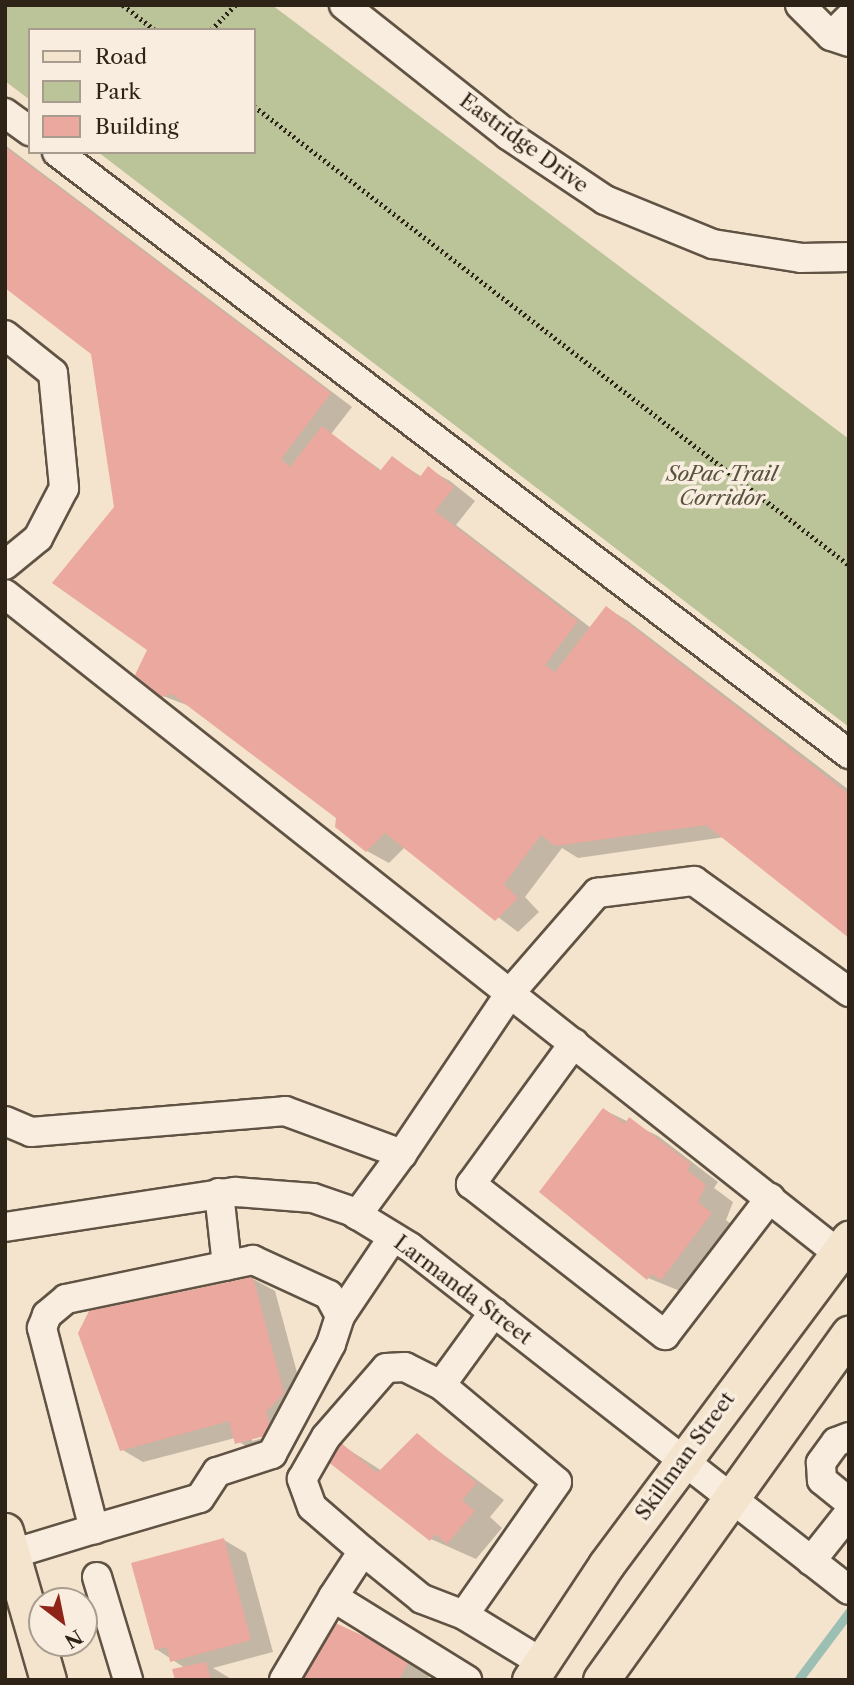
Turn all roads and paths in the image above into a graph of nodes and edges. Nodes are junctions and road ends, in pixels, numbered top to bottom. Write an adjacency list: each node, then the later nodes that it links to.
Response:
1 (123, 5): 5 (path)
2 (235, 5): 6 (path)
3 (344, 5): 12 (street, Eastridge Drive)
4 (800, 5): 7 (street)
5 (152, 28)
6 (213, 28)
7 (843, 32)
8 (256, 108): 15 (path)
9 (5, 113): 10 (street)
10 (28, 130)
11 (60, 154): 17 (street)
12 (849, 257)
13 (5, 335): 14 (street)
14 (5, 565)
15 (849, 565)
16 (5, 594): 19 (street)
17 (849, 754)
18 (849, 992): 19 (street)
19 (510, 993): 20 (street); 22 (street)
20 (574, 1043): 24 (street); 24 (street)
21 (5, 1121): 22 (street)
22 (402, 1154): 25 (street)
23 (219, 1193): 25 (street, Larmanda Street); 26 (street, Larmanda Street); 29 (street)
24 (770, 1198): 28 (street)
25 (357, 1215): 27 (street, Larmanda Street)
26 (5, 1227)
27 (393, 1237): 30 (street, Larmanda Street); 31 (street)
28 (843, 1246): 35 (main road, Skillman Street)
29 (227, 1266): 31 (street); 39 (street)
30 (494, 1311): 33 (street); 35 (street, Larmanda Street)
31 (340, 1316): 39 (street)
32 (849, 1334): 36 (main road)
33 (441, 1385): 41 (street); 46 (street)
34 (849, 1437): 37 (street)
35 (683, 1458): 36 (street, Larmanda Street); 47 (main road, Skillman Street)
36 (728, 1495): 42 (street, Larmanda Street); 52 (main road)
37 (849, 1502)
38 (849, 1513): 42 (street)
39 (94, 1530): 40 (street)
40 (8, 1543): 49 (main road)
41 (363, 1551): 45 (street); 46 (street)
42 (806, 1557): 44 (street, Larmanda Street)
43 (97, 1577): 50 (street)
44 (849, 1590)
45 (333, 1597): 48 (street); 51 (street)
46 (464, 1615): 47 (street)
47 (535, 1671)
48 (462, 1678)
49 (48, 1680)
50 (128, 1680)
51 (284, 1680)
52 (601, 1680)

